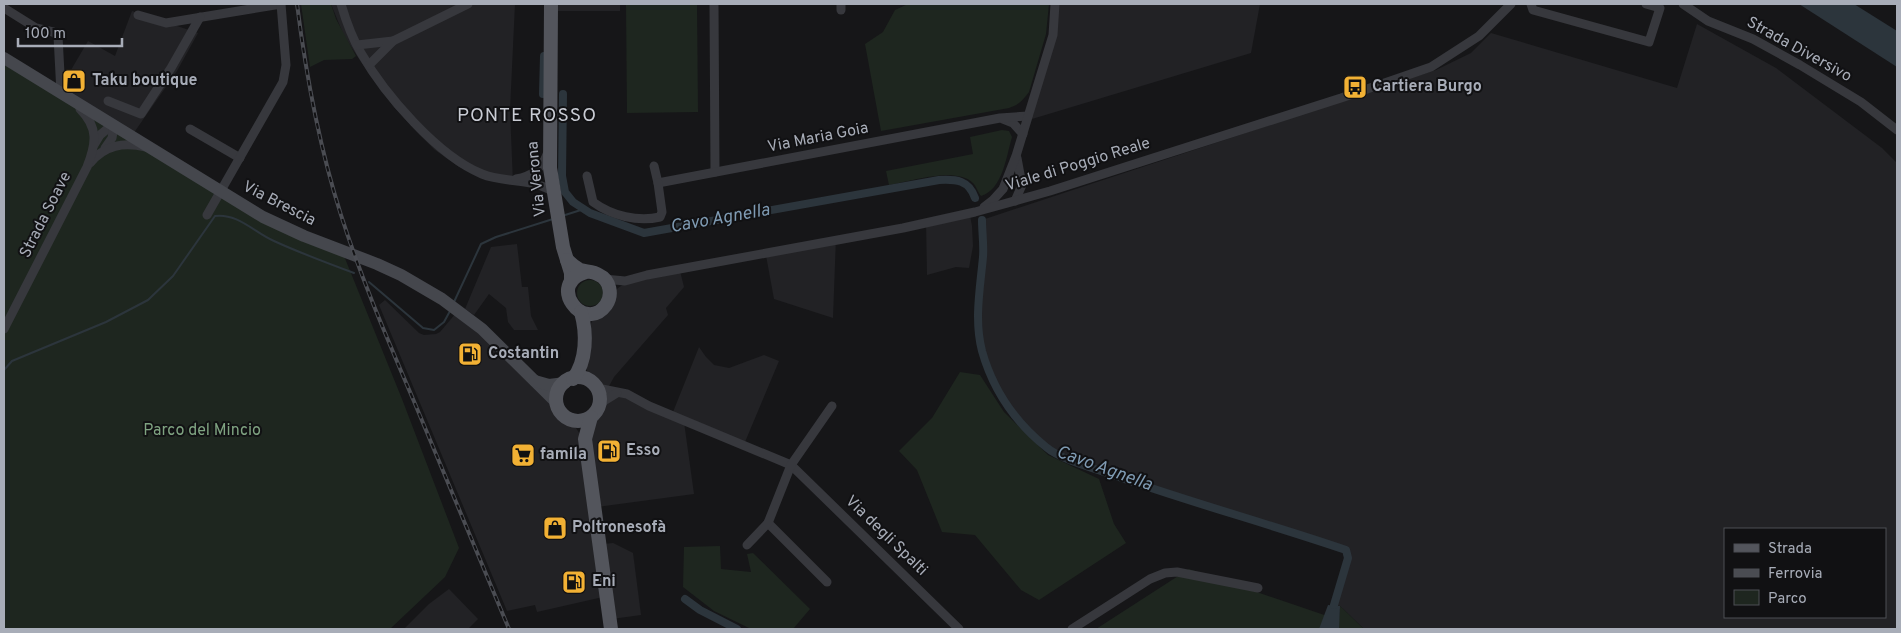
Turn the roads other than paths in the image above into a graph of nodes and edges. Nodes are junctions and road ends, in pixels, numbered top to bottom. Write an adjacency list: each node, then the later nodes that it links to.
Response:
1 (281, 4): 13 (street); 30 (street)
2 (341, 4): 15 (street)
3 (468, 4): 14 (street)
4 (551, 4): 28 (main road, Via Verona)
5 (714, 4): 32 (street)
6 (1055, 4): 20 (street)
7 (1510, 4): 40 (street, Viale di Poggio Reale)
8 (1531, 4): 9 (street)
9 (1646, 4)
10 (1683, 4): 24 (street, Strada Diversivo)
11 (4, 8): 18 (street)
12 (138, 14): 13 (street)
13 (200, 17): 19 (street)
14 (393, 41): 15 (street); 17 (street)
15 (357, 45): 17 (street)
16 (4, 58): 18 (main road, Via Brescia)
17 (369, 65): 34 (street)
18 (66, 96): 22 (main road, Via Brescia); 26 (street)
19 (108, 101)
20 (1028, 116): 21 (street, Via Maria Goia); 25 (street)
21 (1000, 118): 25 (street); 32 (street, Via Maria Goia)
22 (113, 126): 26 (street, Strada Soave); 27 (main road, Via Brescia)
23 (190, 129): 30 (street)
24 (1897, 130)
25 (1023, 134): 29 (street)
26 (97, 149): 27 (street); 51 (street, Strada Soave)
27 (151, 149): 39 (main road, Via Brescia)
28 (549, 149): 34 (street); 38 (main road, Via Verona)
29 (1016, 156): 35 (street); 36 (street)
30 (240, 158): 39 (street)
31 (654, 166): 37 (street)
32 (715, 172): 37 (street, Via Maria Goia)
33 (587, 176): 37 (street)
34 (518, 179): 38 (street)
35 (1022, 181): 40 (street); 41 (street)
36 (1006, 182): 41 (street); 42 (street)
37 (658, 183)
38 (552, 188): 44 (main road, Via Verona)
39 (220, 191): 43 (street); 53 (main road, Via Brescia)
40 (1044, 192): 41 (street, Viale di Poggio Reale)
41 (1015, 201): 42 (street, Viale di Poggio Reale)
42 (975, 212): 47 (street, Viale di Poggio Reale)
43 (207, 215)
44 (567, 260): 45 (main road); 48 (main road, Via Verona)
45 (586, 272): 46 (main road); 48 (main road)
46 (604, 279): 47 (street, Viale di Poggio Reale); 49 (main road)
47 (625, 280): 49 (street)
48 (572, 282): 50 (main road)
49 (609, 296): 50 (main road)
50 (588, 313): 52 (main road)
51 (4, 329)
52 (582, 363): 54 (main road); 55 (main road)
53 (535, 381): 54 (main road); 57 (main road, Via Brescia)
54 (569, 381): 55 (main road); 57 (main road)
55 (592, 384): 56 (street, Via degli Spalti); 59 (main road)
56 (617, 393): 59 (street); 62 (street, Via degli Spalti)
57 (557, 403): 60 (main road)
58 (832, 406): 62 (street)
59 (595, 412): 60 (main road); 61 (main road)
60 (570, 419): 61 (main road)
61 (585, 439): 67 (main road)
62 (791, 465): 63 (street); 68 (street, Via degli Spalti)
63 (768, 523): 64 (street); 65 (street)
64 (747, 545)
65 (827, 582)
66 (1258, 588): 69 (street)
67 (611, 629)
68 (959, 629)
69 (1072, 629)

